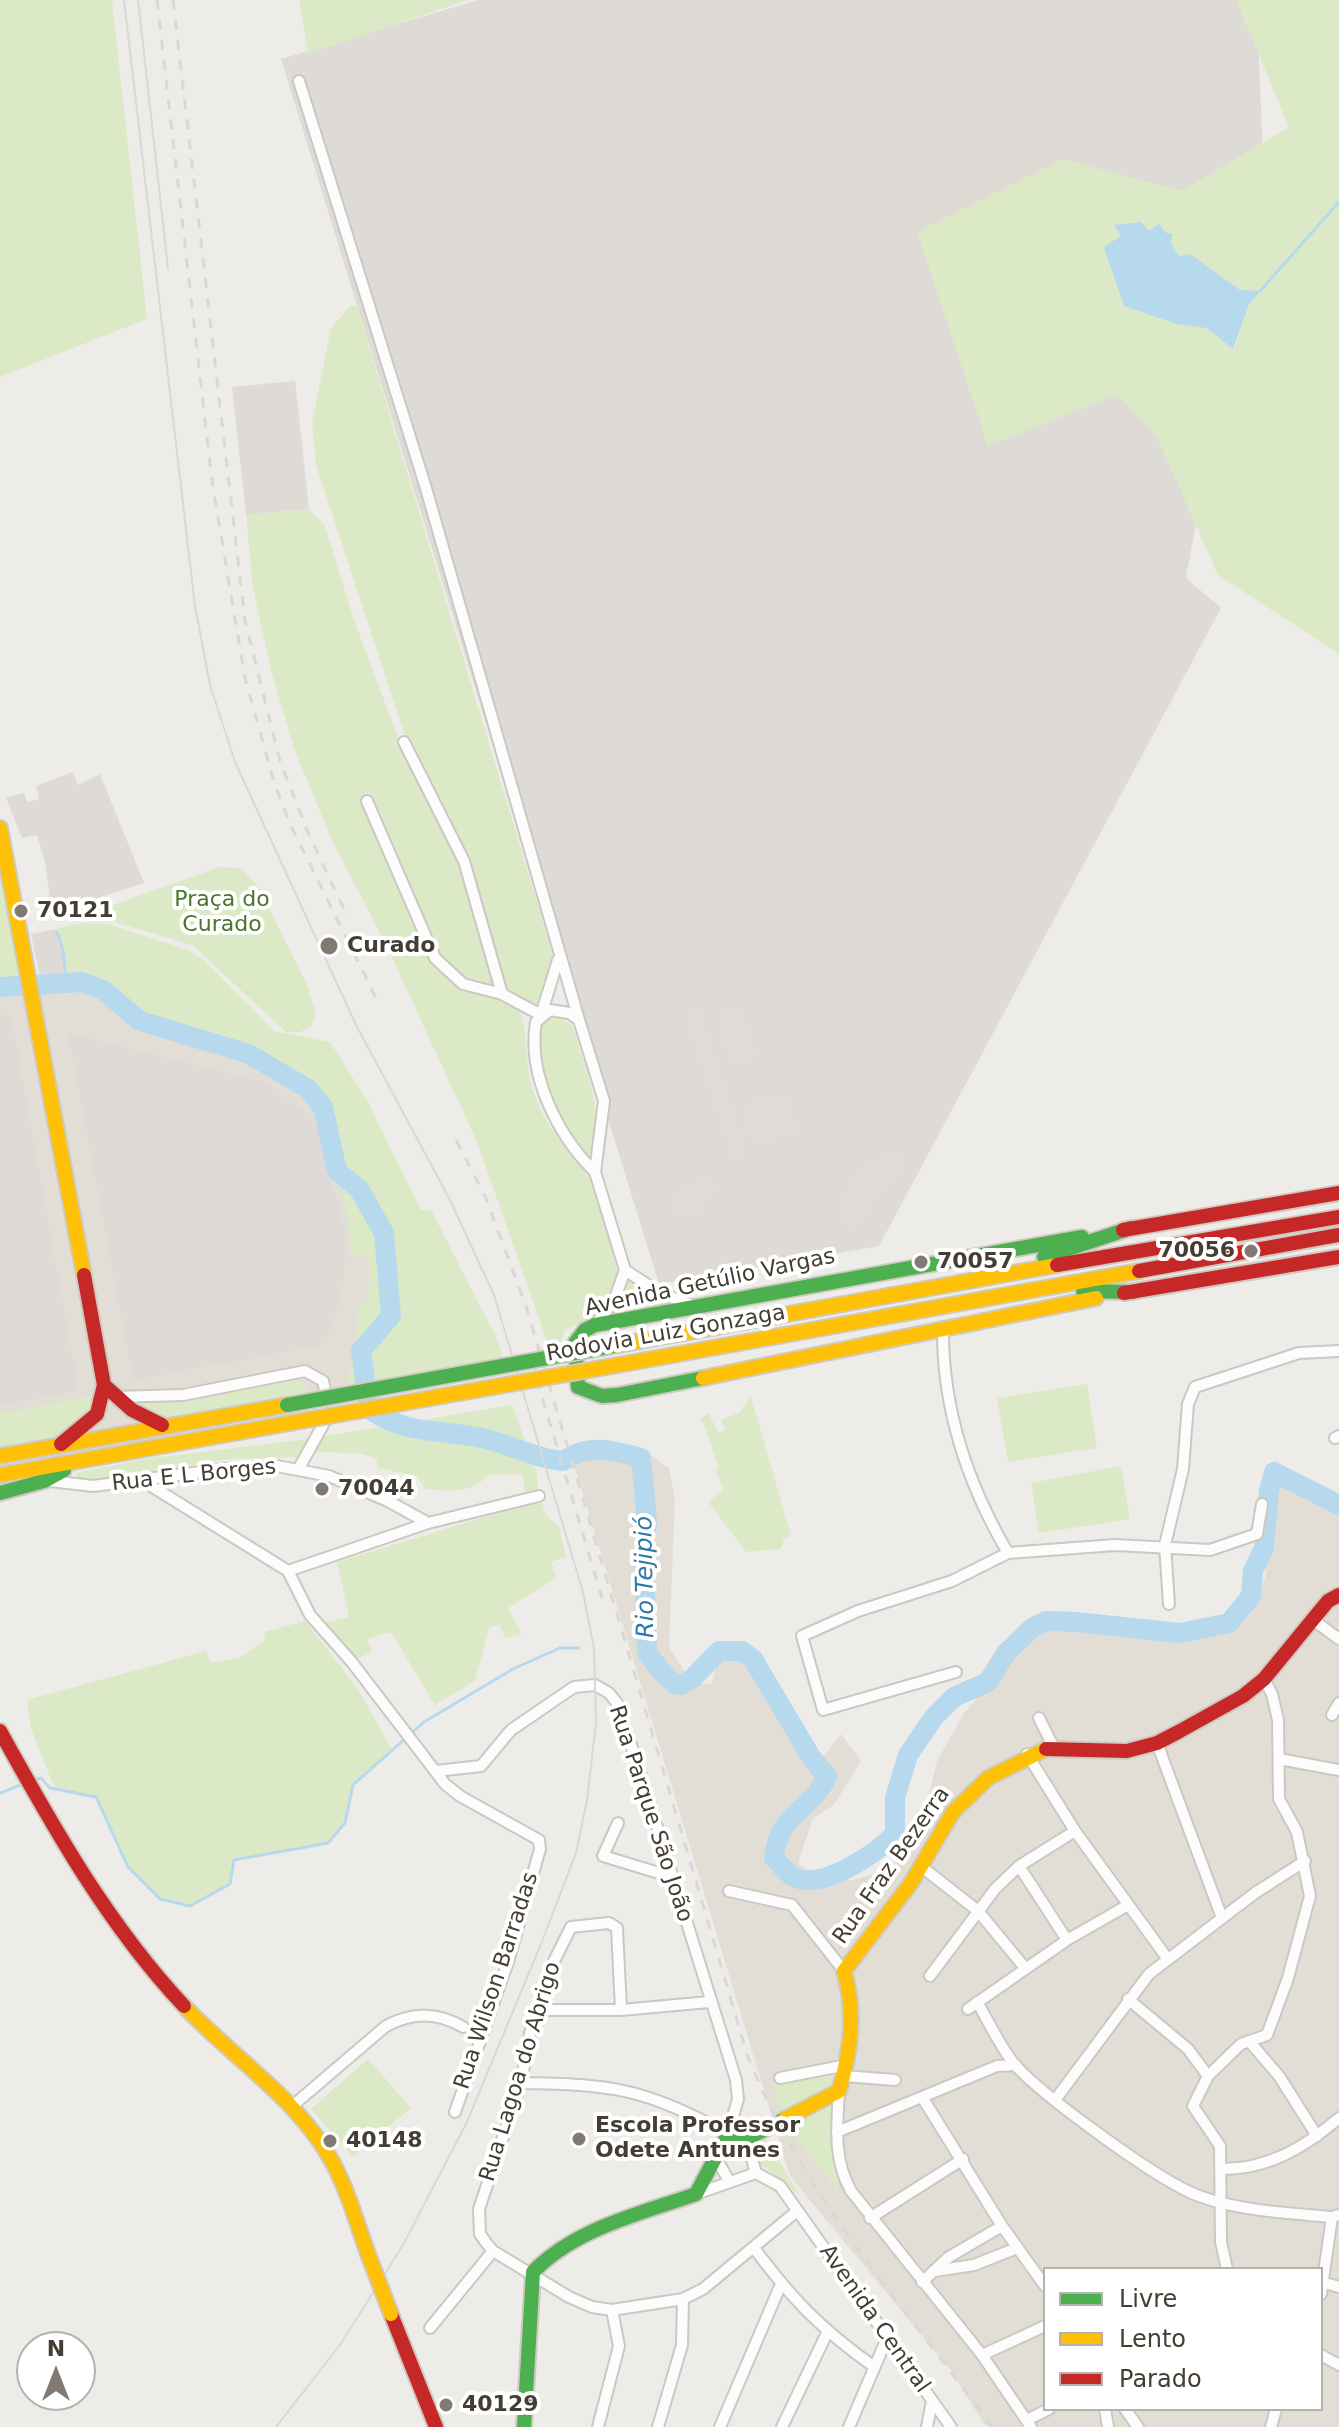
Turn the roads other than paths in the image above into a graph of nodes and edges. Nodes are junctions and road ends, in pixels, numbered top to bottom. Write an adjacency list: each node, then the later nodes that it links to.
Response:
1 (299, 81): 5 (street)
2 (404, 742): 6 (street)
3 (367, 801): 6 (street)
4 (0, 828): 23 (main road)
5 (559, 958): 7 (street); 8 (street)
6 (502, 994): 7 (street)
7 (541, 1015): 8 (street); 9 (street)
8 (579, 1020): 9 (street)
9 (595, 1172): 15 (street)
10 (1339, 1193): 12 (main road, Avenida Getúlio Vargas)
11 (1339, 1217): 16 (main road, Rodovia Luiz Gonzaga)
12 (1131, 1228): 16 (main road); 19 (main road, Avenida Getúlio Vargas)
13 (1339, 1235): 17 (main road, Rodovia Luiz Gonzaga)
14 (1339, 1257): 18 (main road, Avenida Getúlio Vargas)
15 (625, 1270): 19 (street); 20 (street)
16 (977, 1278): 25 (main road, Rodovia Luiz Gonzaga, bridge)
17 (1039, 1290): 18 (main road); 28 (main road, Rodovia Luiz Gonzaga, bridge)
18 (1133, 1292): 21 (main road, Avenida Getúlio Vargas)
19 (694, 1306): 20 (main road, Avenida Getúlio Vargas)
20 (595, 1325): 21 (main road, Avenida Getúlio Vargas)
21 (943, 1327): 38 (street)
22 (1339, 1351): 37 (street)
23 (104, 1385): 24 (main road); 26 (main road)
24 (115, 1397): 25 (main road); 29 (street)
25 (162, 1425): 26 (main road, Rodovia Luiz Gonzaga)
26 (61, 1444): 27 (main road, Rodovia Luiz Gonzaga)
27 (0, 1456)
28 (85, 1459): 30 (main road, Rodovia Luiz Gonzaga); 32 (main road)
29 (299, 1468): 31 (street, Rua E L Borges); 36 (street, Rua E L Borges)
30 (0, 1475)
31 (140, 1479): 32 (street, Rua E L Borges); 39 (street)
32 (44, 1481): 33 (main road)
33 (0, 1493)
34 (539, 1496): 36 (street)
35 (1262, 1504): 37 (street)
36 (428, 1523): 39 (street)
37 (1165, 1545): 38 (street); 41 (street)
38 (1008, 1553): 44 (street)
39 (288, 1571): 55 (street)
40 (1339, 1595): 42 (main road, Rua Fraz Bezerra)
41 (1169, 1604)
42 (1312, 1619): 43 (street); 45 (main road, Rua Fraz Bezerra)
43 (1339, 1639)
44 (956, 1672)
45 (1264, 1679): 50 (main road, Rua Fraz Bezerra); 53 (street)
46 (1339, 1703): 47 (street)
47 (1332, 1715)
48 (1039, 1718): 51 (street)
49 (0, 1731): 85 (main road)
50 (1157, 1743): 51 (main road, Rua Fraz Bezerra); 65 (street)
51 (1054, 1748): 52 (main road, Rua Fraz Bezerra)
52 (1027, 1754): 57 (street); 60 (main road, Rua Fraz Bezerra)
53 (1279, 1759): 54 (street); 58 (street)
54 (1339, 1770)
55 (436, 1771): 61 (street, Rua Parque São João); 86 (street, Rua Wilson Barradas)
56 (618, 1823): 61 (street)
57 (1075, 1831): 59 (street); 63 (street)
58 (1305, 1861): 65 (street); 76 (street)
59 (1019, 1866): 64 (street); 66 (street)
60 (922, 1867): 64 (street); 69 (main road, Rua Fraz Bezerra)
61 (672, 1877): 72 (street, Rua Parque São João)
62 (729, 1891): 69 (street)
63 (1128, 1905): 66 (street); 67 (street)
64 (978, 1911): 68 (street); 70 (street)
65 (1222, 1918): 67 (street)
66 (1067, 1940): 68 (street)
67 (1167, 1958): 71 (street)
68 (1025, 1968): 77 (street)
69 (844, 1971): 79 (main road)
70 (930, 1976)
71 (1128, 1999): 78 (street); 84 (street)
72 (709, 2002): 74 (street); 89 (street, Rua Parque São João)
73 (540, 2010): 74 (street); 74 (street, Rua Lagoa do Abrigo); 82 (street, Rua Lagoa do Abrigo)
74 (621, 2010)
75 (463, 2027): 85 (street)
76 (1249, 2041): 78 (street); 90 (street)
77 (1016, 2065): 83 (street); 84 (street)
78 (1208, 2076): 94 (street)
79 (843, 2077): 80 (street); 81 (street); 88 (street); 91 (main road)
80 (780, 2078)
81 (895, 2080)
82 (521, 2083): 89 (street); 105 (street, Rua Lagoa do Abrigo)
83 (922, 2097): 88 (street); 93 (street)
84 (1055, 2100): 98 (street)
85 (290, 2108): 125 (main road, bridge)
86 (455, 2112)
87 (1339, 2118): 90 (street)
88 (837, 2132): 101 (street)
89 (728, 2134): 91 (main road); 92 (main road)
90 (1317, 2136): 94 (street)
91 (746, 2138): 95 (street)
92 (715, 2156): 96 (street); 97 (main road)
93 (963, 2159): 101 (street); 102 (street)
94 (1222, 2169): 98 (street)
95 (756, 2173): 96 (street); 99 (street, Avenida Central)
96 (729, 2181): 97 (street)
97 (696, 2194): 108 (main road)
98 (1221, 2201): 100 (street); 106 (street)
99 (797, 2211): 103 (street); 119 (street, Avenida Central)
100 (1335, 2216): 113 (street)
101 (870, 2218): 109 (street)
102 (1002, 2226): 104 (street); 107 (street)
103 (754, 2248): 111 (street); 114 (street)
104 (1017, 2248): 107 (street); 110 (street)
105 (493, 2251): 108 (street); 117 (street)
106 (1227, 2267)
107 (935, 2271): 109 (street)
108 (533, 2272): 115 (street); 126 (main road)
109 (922, 2282): 120 (street)
110 (1043, 2283)
111 (781, 2284): 118 (street); 129 (street)
112 (1339, 2287): 113 (street)
113 (1323, 2288)
114 (683, 2299): 115 (street); 128 (street)
115 (612, 2310): 127 (street)
116 (1043, 2327): 120 (street)
117 (430, 2328)
118 (827, 2333): 121 (street); 130 (street)
119 (887, 2338): 121 (street); 122 (street, Avenida Central)
120 (982, 2355): 124 (street)
121 (873, 2366): 131 (street)
122 (932, 2401): 132 (street); 133 (street, Avenida Central)
123 (1046, 2411): 124 (street)
124 (1029, 2423)
125 (436, 2427)
126 (524, 2427)
127 (598, 2427)
128 (658, 2427)
129 (720, 2427)
130 (782, 2427)
131 (849, 2427)
132 (927, 2427)
133 (951, 2427)

